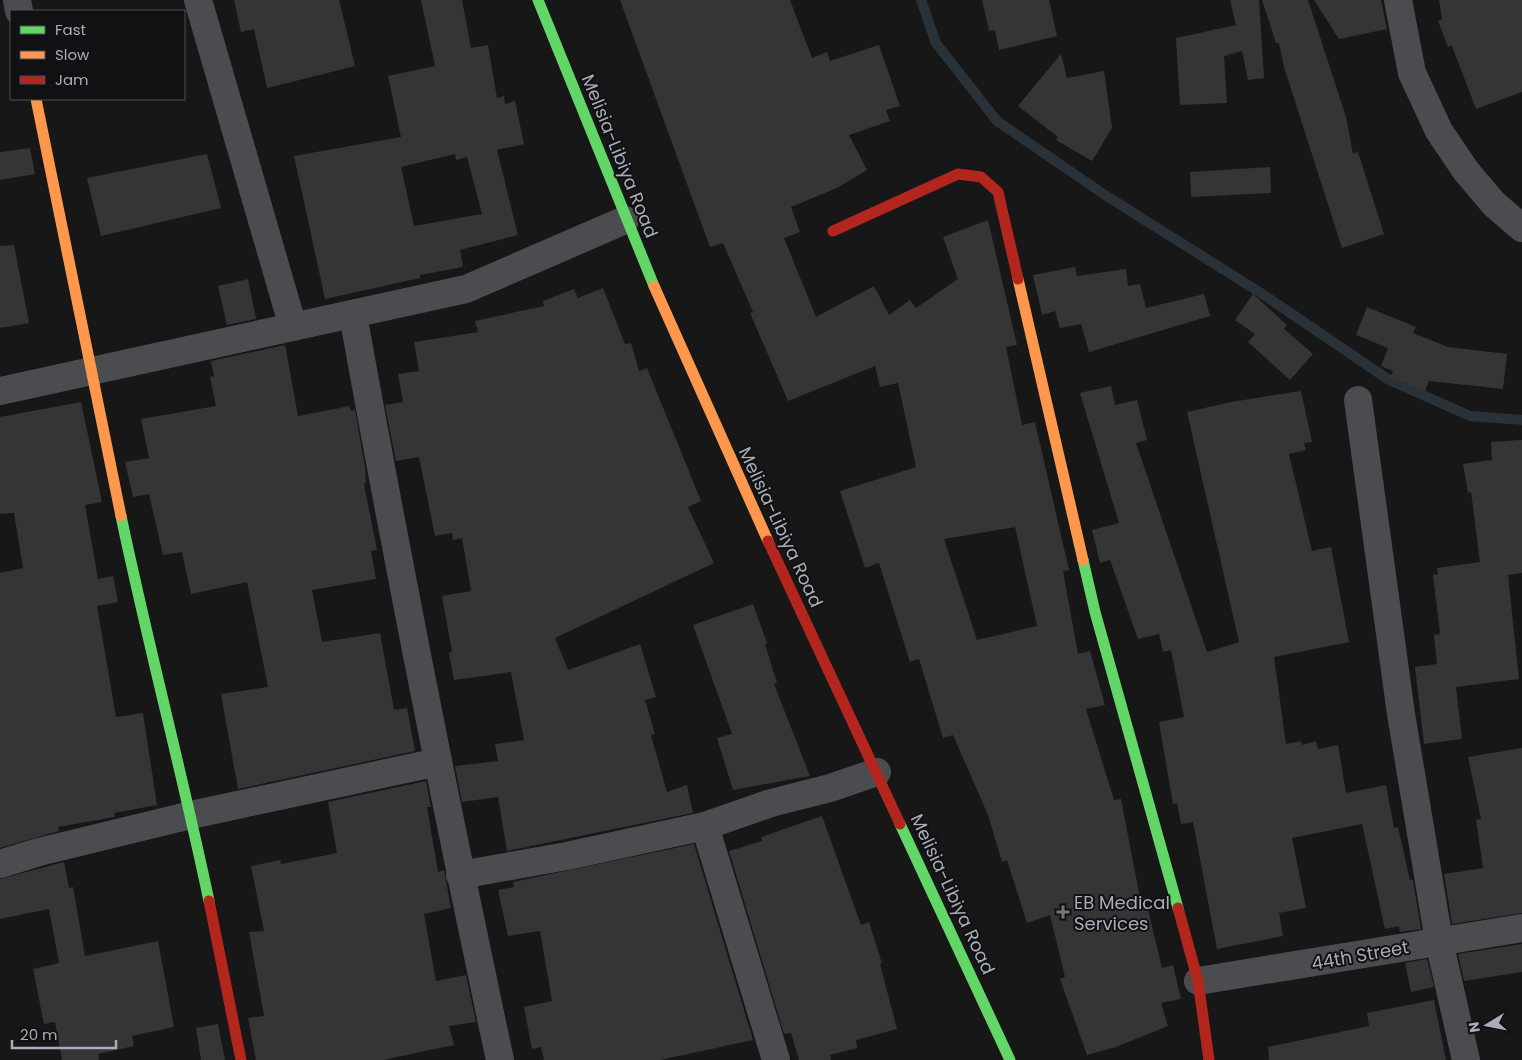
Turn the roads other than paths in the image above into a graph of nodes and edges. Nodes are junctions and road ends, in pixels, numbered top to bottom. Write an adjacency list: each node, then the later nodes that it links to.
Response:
1 (198, 0): 9 (street)
2 (538, 0): 5 (street, Melisia-Libiya Road)
3 (1398, 0): 6 (street)
4 (36, 100): 10 (street)
5 (625, 220): 8 (street); 14 (street, Melisia-Libiya Road)
6 (1522, 228)
7 (833, 231): 21 (street)
8 (353, 315): 9 (street); 13 (street)
9 (293, 327): 10 (street)
10 (90, 372): 11 (street); 15 (street)
11 (0, 391)
12 (1358, 400): 20 (street)
13 (438, 762): 15 (street); 18 (street)
14 (877, 772): 16 (street); 25 (street, Melisia-Libiya Road)
15 (191, 815): 17 (street); 22 (street)
16 (705, 826): 18 (street); 24 (street)
17 (0, 864)
18 (460, 875): 23 (street)
19 (1522, 928): 20 (street, 44th Street)
20 (1440, 941): 21 (street, 44th Street); 27 (street)
21 (1198, 981): 26 (street)
22 (241, 1060)
23 (500, 1060)
24 (776, 1060)
25 (1010, 1060)
26 (1209, 1060)
27 (1466, 1060)

